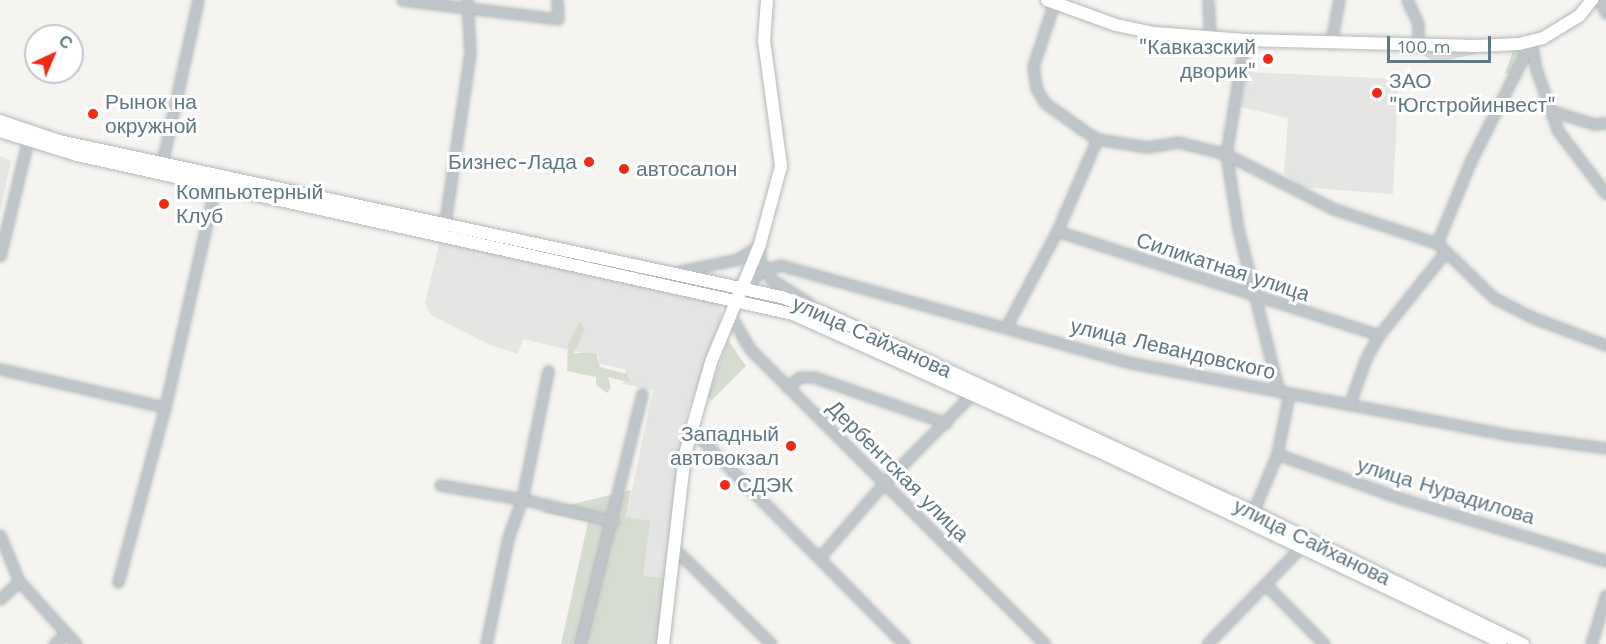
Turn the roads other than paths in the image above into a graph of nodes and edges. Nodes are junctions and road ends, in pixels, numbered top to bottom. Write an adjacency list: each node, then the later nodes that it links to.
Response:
1 (198, 0): 25 (street)
2 (402, 0): 11 (street)
3 (557, 0): 11 (street)
4 (767, 0): 31 (main road)
5 (1208, 0): 13 (street)
6 (1339, 0): 15 (street)
7 (1407, 0): 17 (street)
8 (1592, 0): 16 (main road)
9 (1599, 0): 12 (street)
10 (1050, 1): 13 (main road); 23 (street)
11 (468, 3): 28 (street)
12 (1606, 13)
13 (1210, 38): 14 (main road)
14 (1245, 40): 15 (main road); 24 (street)
15 (1331, 42): 17 (main road)
16 (1531, 42): 17 (main road); 18 (street); 30 (street)
17 (1418, 45)
18 (1552, 111): 20 (street); 27 (street)
19 (0, 121): 22 (main road)
20 (1606, 123)
21 (0, 131): 22 (main road)
22 (28, 137): 25 (main road); 33 (street)
23 (1097, 139): 24 (street); 29 (street)
24 (1226, 154): 30 (street); 37 (street)
25 (161, 168): 26 (main road)
26 (216, 181): 28 (main road); 52 (street)
27 (1606, 194)
28 (444, 231): 35 (main road, улица Сайханова); 38 (main road, улица Сайханова)
29 (1057, 231): 37 (street, Силикатная улица); 41 (street)
30 (1437, 243): 32 (street)
31 (760, 244): 34 (street); 35 (street); 36 (main road)
32 (1446, 251): 42 (street); 43 (street)
33 (0, 256)
34 (763, 270): 36 (street); 39 (street); 41 (street, улица Левандовского)
35 (672, 273): 36 (main road, улица Сайханова)
36 (745, 286): 38 (main road); 39 (main road, улица Сайханова)
37 (1258, 299): 42 (street, Силикатная улица); 48 (street)
38 (739, 300): 40 (main road); 47 (main road, улица Сайханова)
39 (822, 312): 47 (main road, улица Сайханова)
40 (732, 318): 46 (street, Дербентская улица); 54 (main road)
41 (1006, 327): 48 (street, улица Левандовского)
42 (1378, 335): 51 (street)
43 (1606, 345)
44 (0, 369): 52 (street)
45 (548, 371): 59 (street)
46 (787, 387): 53 (street); 57 (street, Дербентская улица)
47 (976, 389): 53 (street); 60 (main road, улица Сайханова); 63 (main road, улица Сайханова)
48 (1279, 392): 50 (street, улица Левандовского)
49 (642, 394): 61 (street)
50 (1289, 394): 51 (street, улица Левандовского); 56 (street)
51 (1349, 405): 55 (street, улица Левандовского)
52 (165, 407): 69 (street)
53 (946, 423): 57 (street)
54 (691, 429): 64 (main road); 66 (street)
55 (1606, 448)
56 (1277, 454): 60 (street); 67 (street, улица Нурадилова)
57 (884, 483): 66 (street); 81 (street, Дербентская улица)
58 (440, 485): 59 (street)
59 (522, 499): 61 (street); 76 (street)
60 (1253, 512): 63 (main road, улица Сайханова)
61 (613, 520): 77 (street)
62 (0, 535): 65 (street)
63 (1305, 543): 70 (street); 84 (main road, улица Сайханова); 85 (main road, улица Сайханова)
64 (673, 547): 78 (main road); 79 (street)
65 (3, 552): 68 (street)
66 (819, 558): 80 (street)
67 (1606, 561)
68 (19, 581): 72 (street); 73 (street)
69 (118, 582)
70 (1266, 585): 82 (street); 83 (street)
71 (1606, 595): 86 (street)
72 (0, 599)
73 (65, 634): 74 (street); 75 (street)
74 (54, 644)
75 (76, 644)
76 (486, 644)
77 (580, 644)
78 (663, 644)
79 (771, 644)
80 (903, 644)
81 (1045, 644)
82 (1207, 644)
83 (1324, 644)
84 (1505, 644)
85 (1523, 644)
86 (1591, 644)

